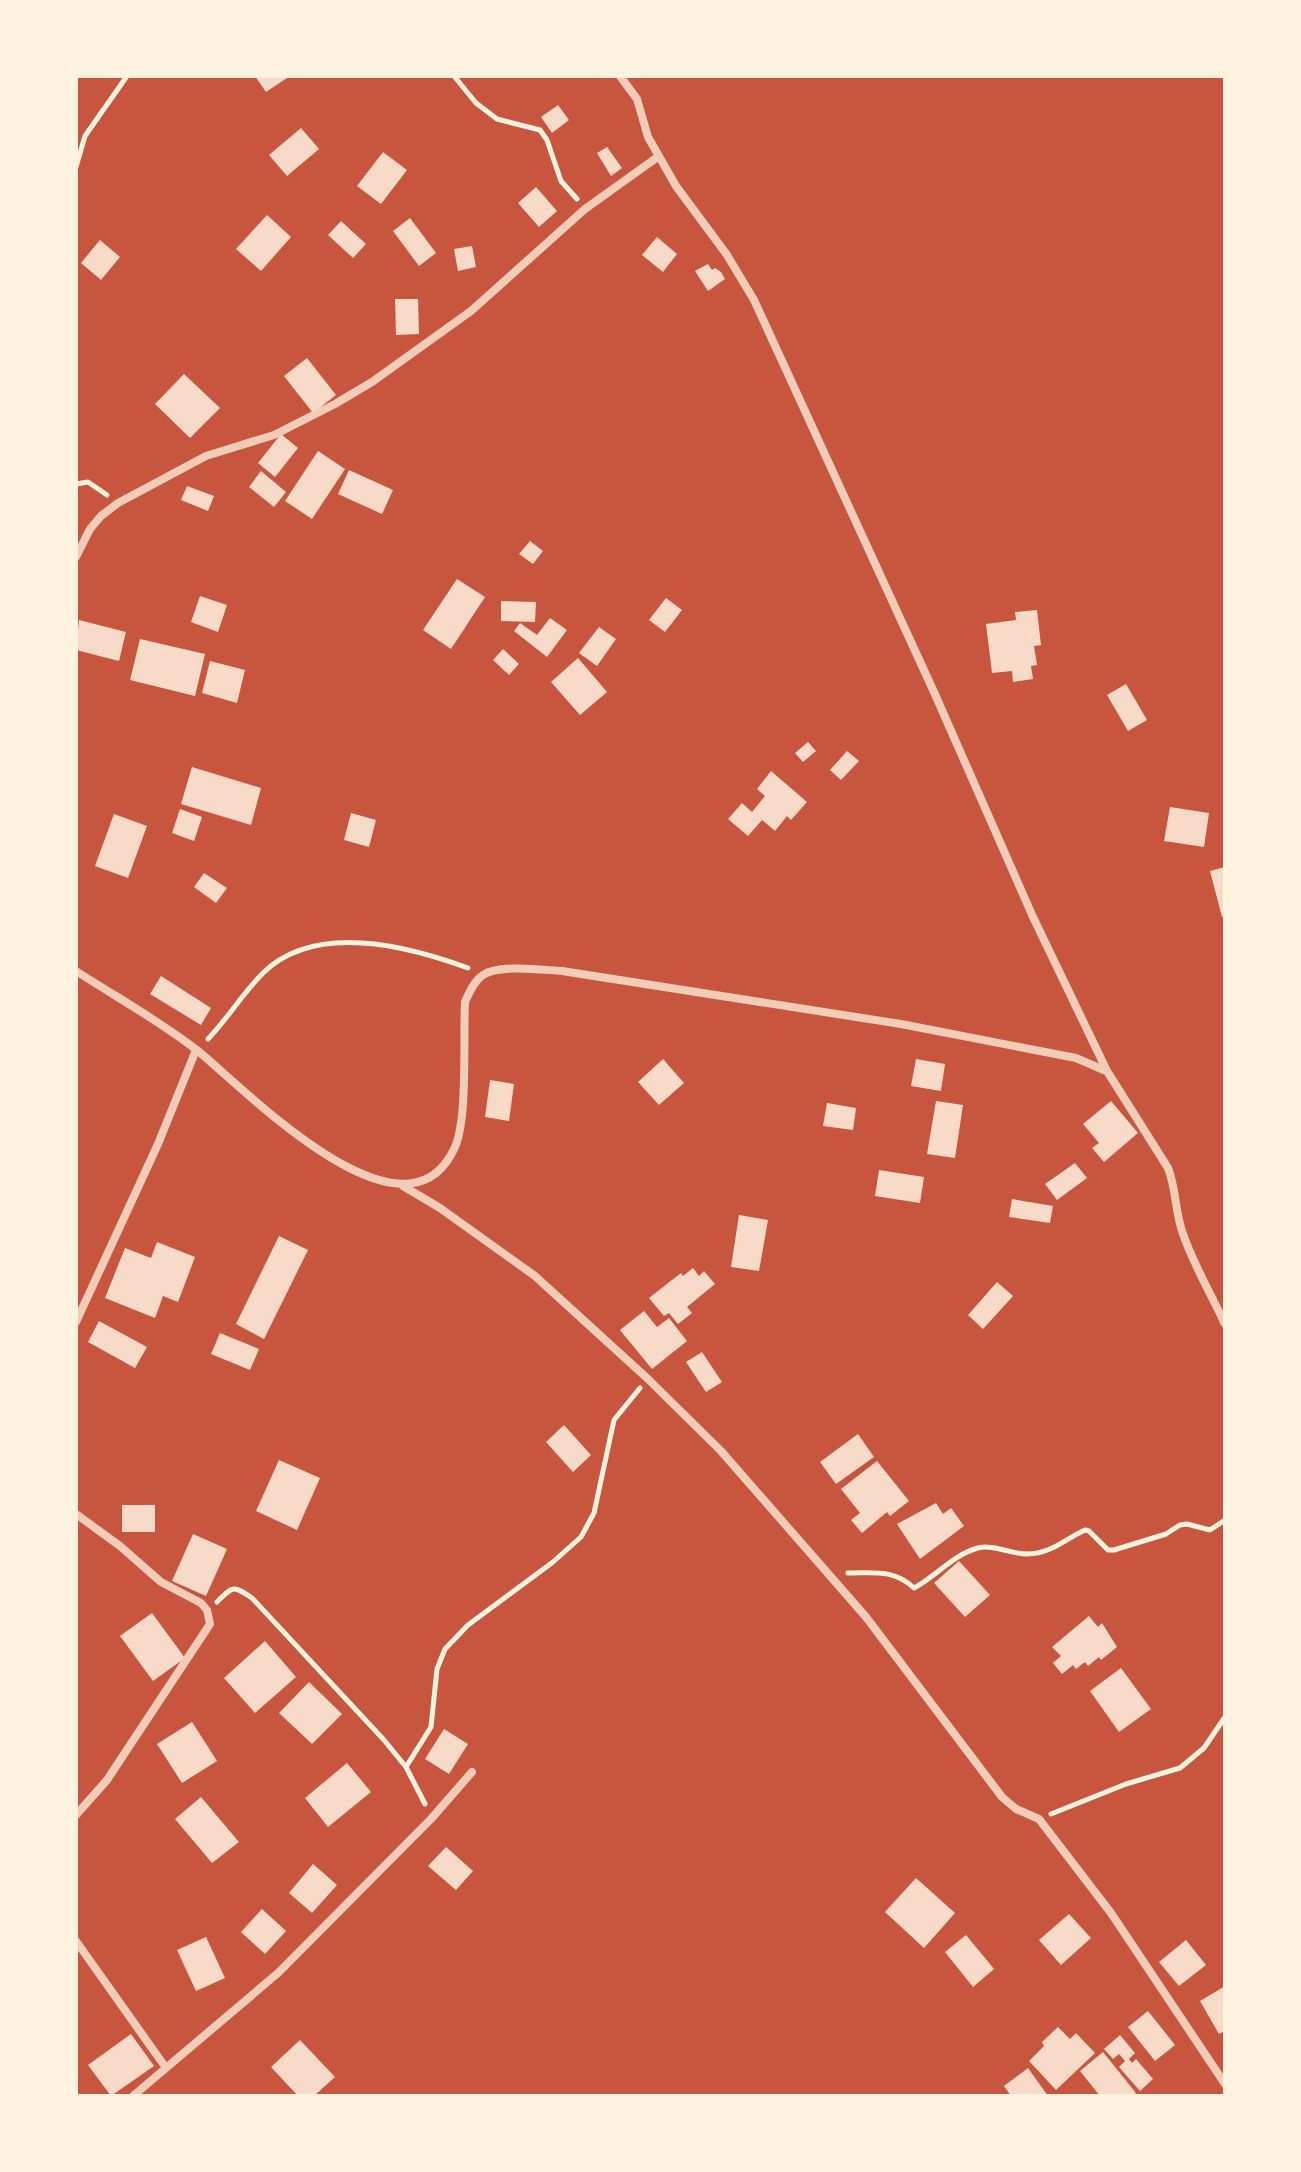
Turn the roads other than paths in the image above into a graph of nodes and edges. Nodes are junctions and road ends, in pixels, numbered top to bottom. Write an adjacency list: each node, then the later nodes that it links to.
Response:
1 (620, 76): 2 (street)
2 (659, 156): 3 (street); 6 (street)
3 (76, 557)
4 (76, 971): 5 (street)
5 (196, 1050): 7 (street); 8 (street)
6 (1107, 1071): 7 (street); 9 (street)
7 (402, 1186): 15 (street)
8 (76, 1322)
9 (1225, 1324)
10 (76, 1514): 12 (street)
11 (472, 1772): 14 (street)
12 (76, 1815)
13 (76, 1941): 14 (street)
14 (166, 2068): 16 (street)
15 (1225, 2084)
16 (133, 2096)

